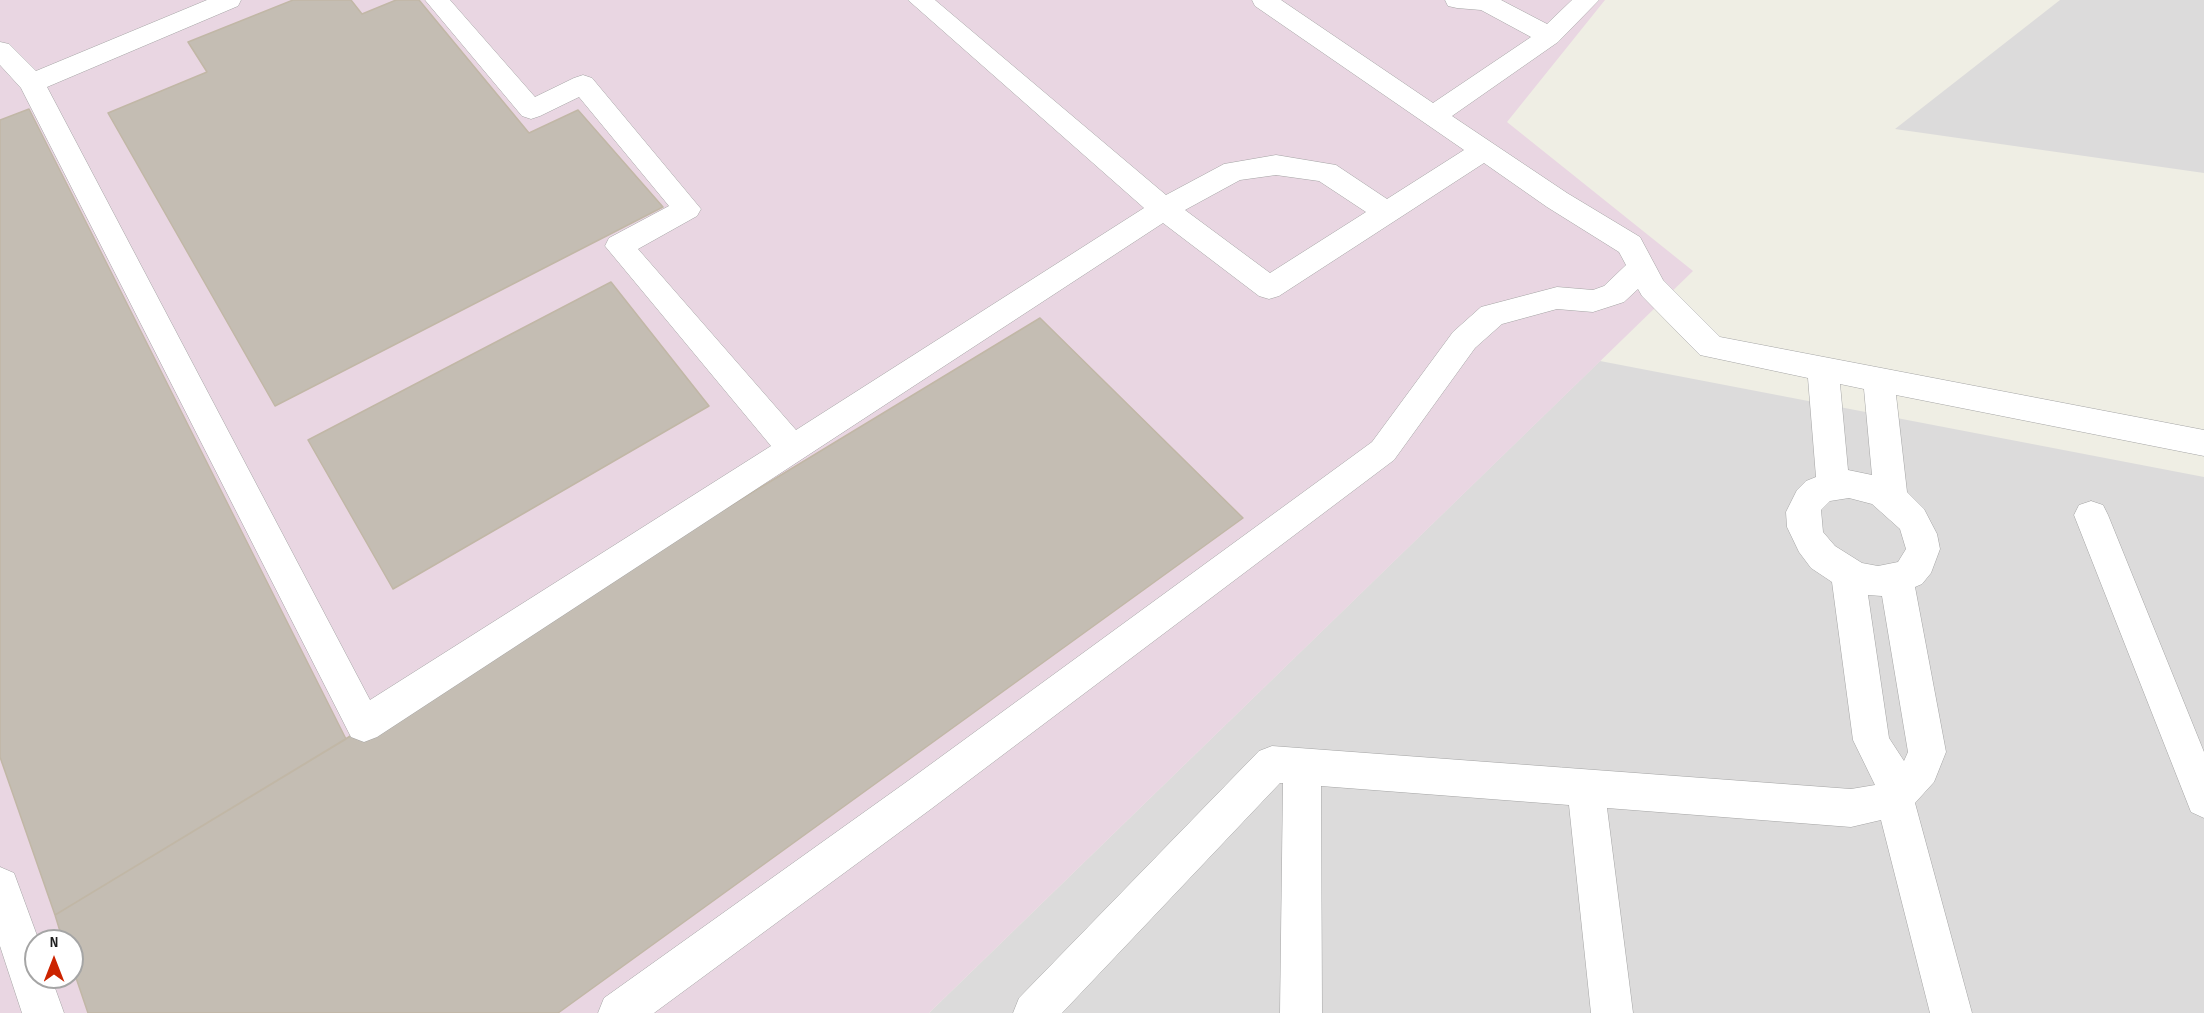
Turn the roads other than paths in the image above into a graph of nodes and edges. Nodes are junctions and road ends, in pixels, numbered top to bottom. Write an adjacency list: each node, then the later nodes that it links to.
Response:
1 (229, 0): 10 (street)
2 (437, 0): 19 (street)
3 (920, 0): 13 (street)
4 (1264, 0): 11 (street)
5 (1457, 0): 7 (street)
6 (1587, 0): 8 (street)
7 (1486, 1): 8 (street)
8 (1549, 36): 11 (street)
9 (0, 50): 10 (street)
10 (32, 83): 19 (street)
11 (1433, 116): 12 (street)
12 (1484, 150): 14 (street); 15 (street)
13 (1164, 209): 14 (street); 14 (street); 19 (street)
14 (1387, 212)
15 (1641, 268): 16 (street); 31 (street)
16 (1823, 369): 17 (street); 20 (street)
17 (1880, 380): 18 (street); 21 (street)
18 (2204, 443)
19 (793, 448)
20 (1833, 485): 21 (street); 23 (street)
21 (1891, 500): 24 (street)
22 (2091, 515): 28 (street)
23 (1848, 573): 24 (street); 27 (street)
24 (1896, 580): 27 (street)
25 (1302, 766): 26 (street); 32 (street); 33 (street)
26 (1586, 788): 27 (street); 34 (street)
27 (1899, 792): 35 (street)
28 (2204, 799)
29 (0, 887): 30 (street)
30 (43, 1013)
31 (619, 1013)
32 (1034, 1013)
33 (1301, 1013)
34 (1612, 1013)
35 (1951, 1013)

